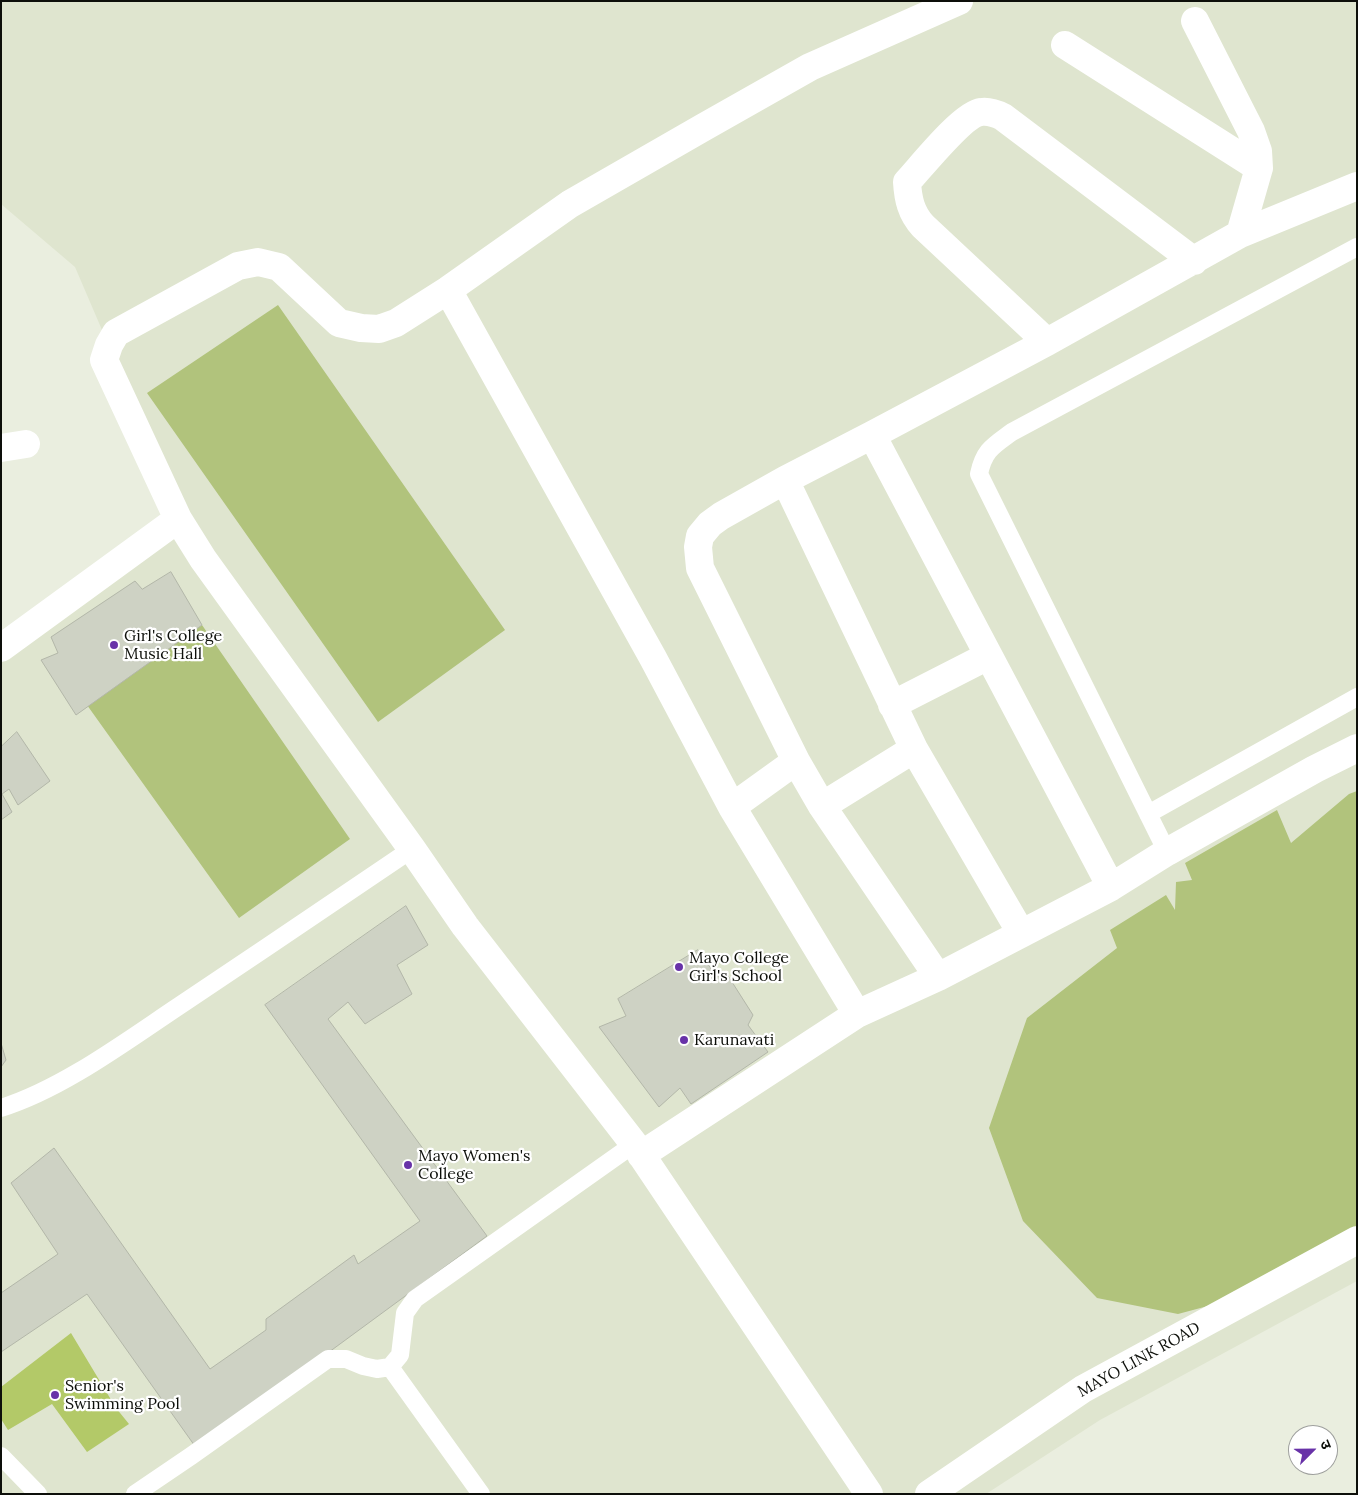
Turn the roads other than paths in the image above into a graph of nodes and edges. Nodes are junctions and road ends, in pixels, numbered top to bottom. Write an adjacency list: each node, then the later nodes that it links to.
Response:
1 (959, 1): 9 (street)
2 (1195, 21): 4 (street)
3 (1065, 45): 4 (street)
4 (1259, 168): 6 (street)
5 (1357, 186): 6 (street)
6 (1240, 234): 8 (street)
7 (1357, 247): 23 (lane)
8 (1194, 261): 10 (street); 10 (street)
9 (448, 290): 13 (street); 22 (street)
10 (1047, 342): 11 (street)
11 (872, 435): 12 (street); 15 (street)
12 (785, 480): 17 (street); 20 (street)
13 (178, 519): 14 (street); 24 (street)
14 (5, 643)
15 (988, 656): 17 (street); 26 (street)
16 (1357, 697): 23 (lane)
17 (892, 705): 19 (street)
18 (1357, 748): 25 (street)
19 (914, 749): 21 (street); 27 (street)
20 (796, 761): 21 (street); 22 (street)
21 (822, 806): 28 (street)
22 (732, 807): 29 (street)
23 (1148, 814): 25 (lane)
24 (412, 849): 30 (lane); 31 (street)
25 (1167, 852): 26 (street)
26 (1111, 886): 27 (street)
27 (1021, 933): 28 (street)
28 (938, 977): 29 (street)
29 (857, 1014): 31 (street)
30 (1, 1108)
31 (637, 1150): 33 (lane); 38 (street)
32 (1357, 1240): 39 (street, MAYO LINK ROAD)
33 (390, 1366): 36 (lane); 37 (lane)
34 (1, 1456): 35 (lane)
35 (38, 1494)
36 (134, 1494)
37 (481, 1494)
38 (869, 1494)
39 (929, 1494)

